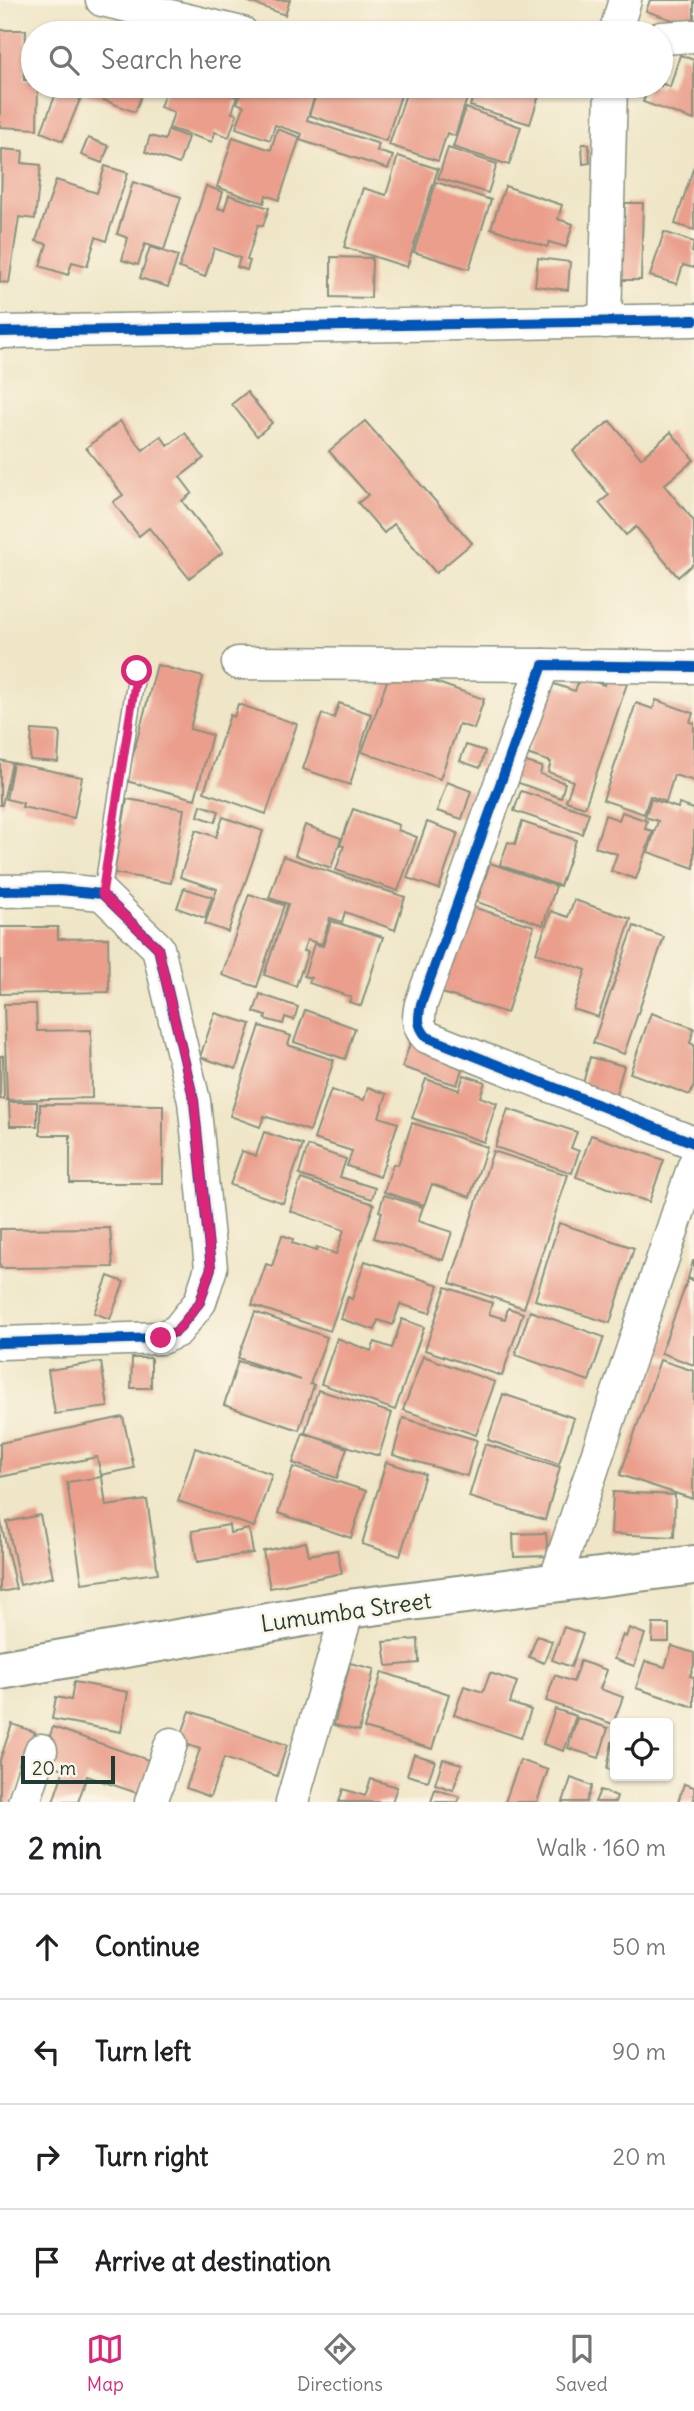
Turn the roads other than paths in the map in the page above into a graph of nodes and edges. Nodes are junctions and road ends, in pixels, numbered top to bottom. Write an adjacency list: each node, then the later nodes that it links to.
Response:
1 (102, 0): 3 (street)
2 (625, 0): 4 (street)
3 (191, 21)
4 (619, 21)
5 (694, 36): 6 (street)
6 (673, 37)
7 (611, 98): 9 (street)
8 (694, 320): 9 (street)
9 (606, 322): 10 (street)
10 (0, 332)
11 (238, 663): 12 (street)
12 (543, 665): 13 (street); 17 (street)
13 (694, 667)
14 (137, 671): 16 (lane)
15 (0, 891): 16 (street)
16 (102, 894): 19 (street)
17 (694, 1143)
18 (694, 1165): 21 (street)
19 (0, 1343)
20 (694, 1564): 21 (main road, Lumumba Street)
21 (554, 1584): 22 (main road, Lumumba Street)
22 (348, 1609): 23 (main road, Lumumba Street); 28 (street)
23 (0, 1670)
24 (171, 1744): 27 (street)
25 (41, 1750): 26 (street)
26 (24, 1802)
27 (151, 1802)
28 (292, 1802)

